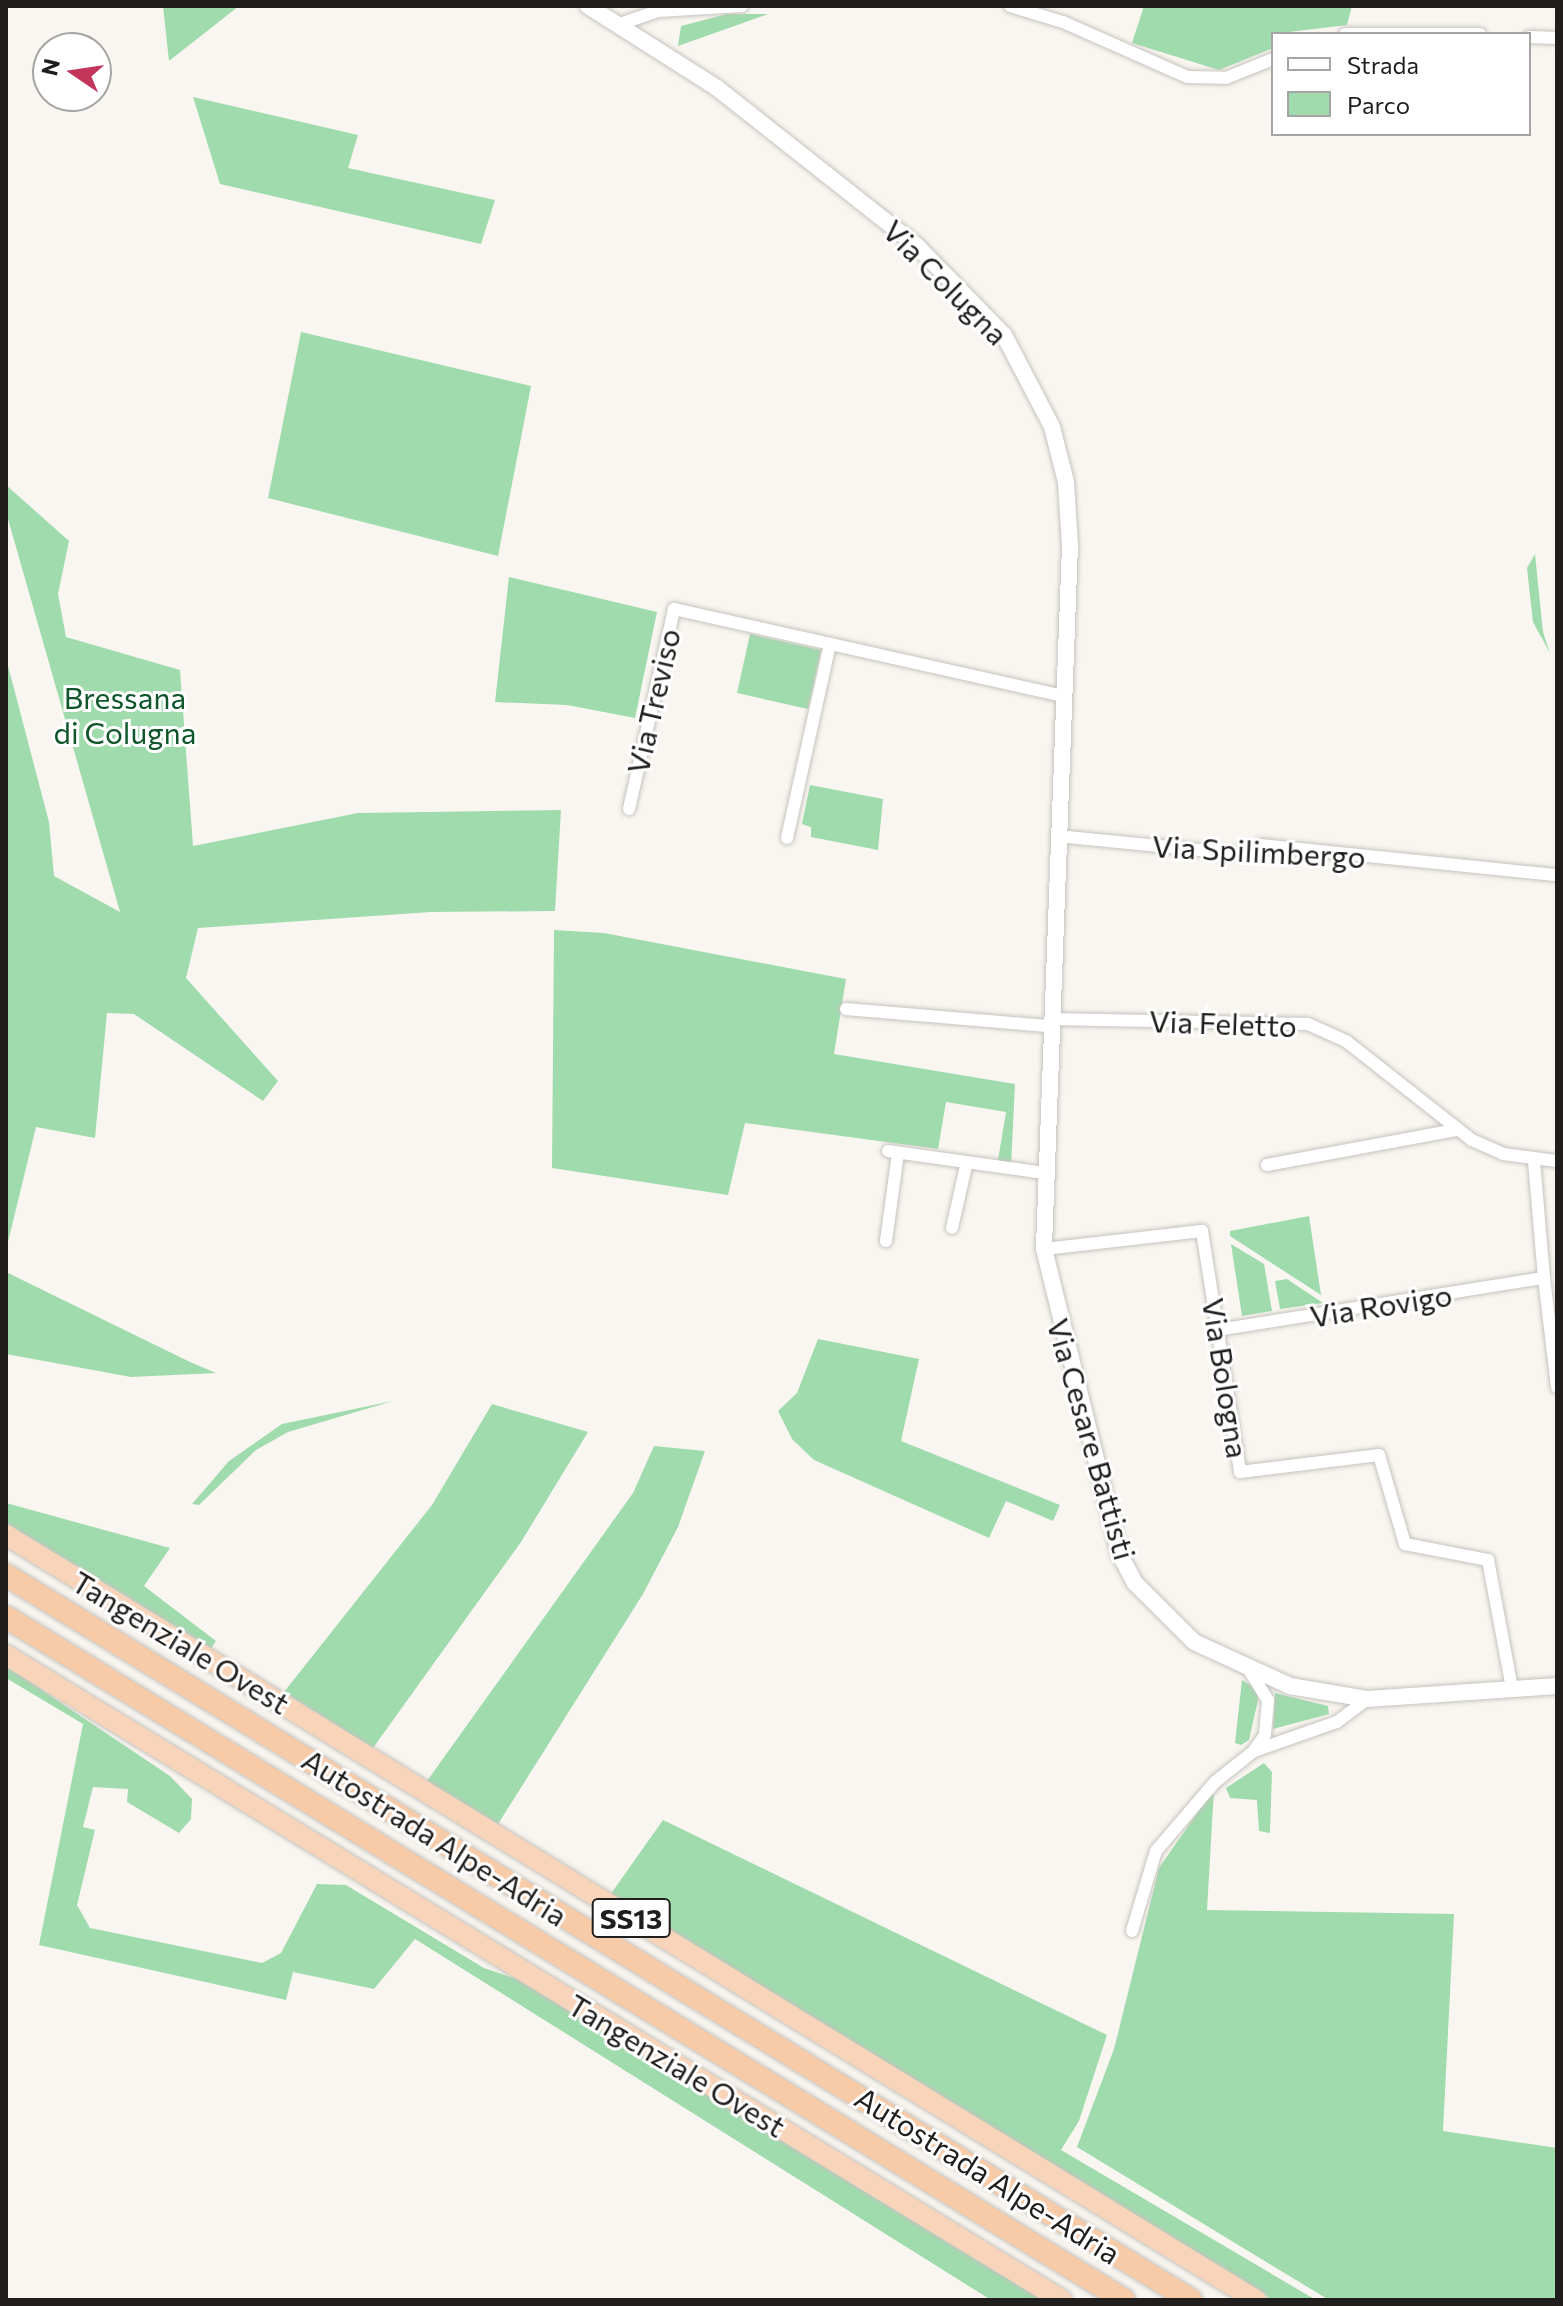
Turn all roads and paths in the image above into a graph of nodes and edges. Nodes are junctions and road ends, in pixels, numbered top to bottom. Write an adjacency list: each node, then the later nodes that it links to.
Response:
1 (588, 6): 4 (street, Via Colugna)
2 (742, 6): 4 (street)
3 (1010, 6): 7 (street)
4 (620, 24): 9 (street, Via Colugna)
5 (1531, 37): 6 (street)
6 (1557, 38)
7 (1271, 60)
8 (830, 644): 9 (street, Via Treviso); 10 (street, Via Treviso); 12 (street)
9 (1063, 696): 11 (street, Via Cesare Battisti)
10 (629, 809)
11 (1057, 836): 13 (street, Via Spilimbergo); 15 (street, Via Cesare Battisti)
12 (787, 838)
13 (1557, 875)
14 (846, 1009): 15 (street)
15 (1050, 1023): 16 (street, Via Feletto); 21 (street, Via Cesare Battisti)
16 (1456, 1130): 17 (street, Via Feletto); 19 (street)
17 (1534, 1161): 18 (street, Via Feletto); 25 (street)
18 (1557, 1161)
19 (1267, 1165)
20 (966, 1166): 21 (street); 22 (street); 23 (street)
21 (1044, 1173): 24 (street, Via Cesare Battisti)
22 (952, 1228)
23 (886, 1241)
24 (1044, 1249): 26 (street, Via Bologna); 32 (street, Via Cesare Battisti)
25 (1544, 1278): 26 (street, Via Rovigo); 27 (street)
26 (1218, 1330): 34 (street, Via Bologna)
27 (1557, 1387)
28 (6, 1535): 41 (highway, Tangenziale Ovest / SS13)
29 (6, 1575): 40 (highway, Autostrada Alpe-Adria)
30 (6, 1617): 39 (highway, Autostrada Alpe-Adria)
31 (6, 1655): 38 (highway, Tangenziale Ovest)
32 (1249, 1670): 35 (street, Via Cesare Battisti); 36 (street)
33 (1557, 1686): 34 (street, Via Cesare Battisti)
34 (1512, 1688): 35 (street, Via Cesare Battisti)
35 (1368, 1699): 36 (street)
36 (1254, 1751): 37 (street)
37 (1132, 1931)
38 (1062, 2300)
39 (1124, 2300)
40 (1191, 2300)
41 (1256, 2300)

